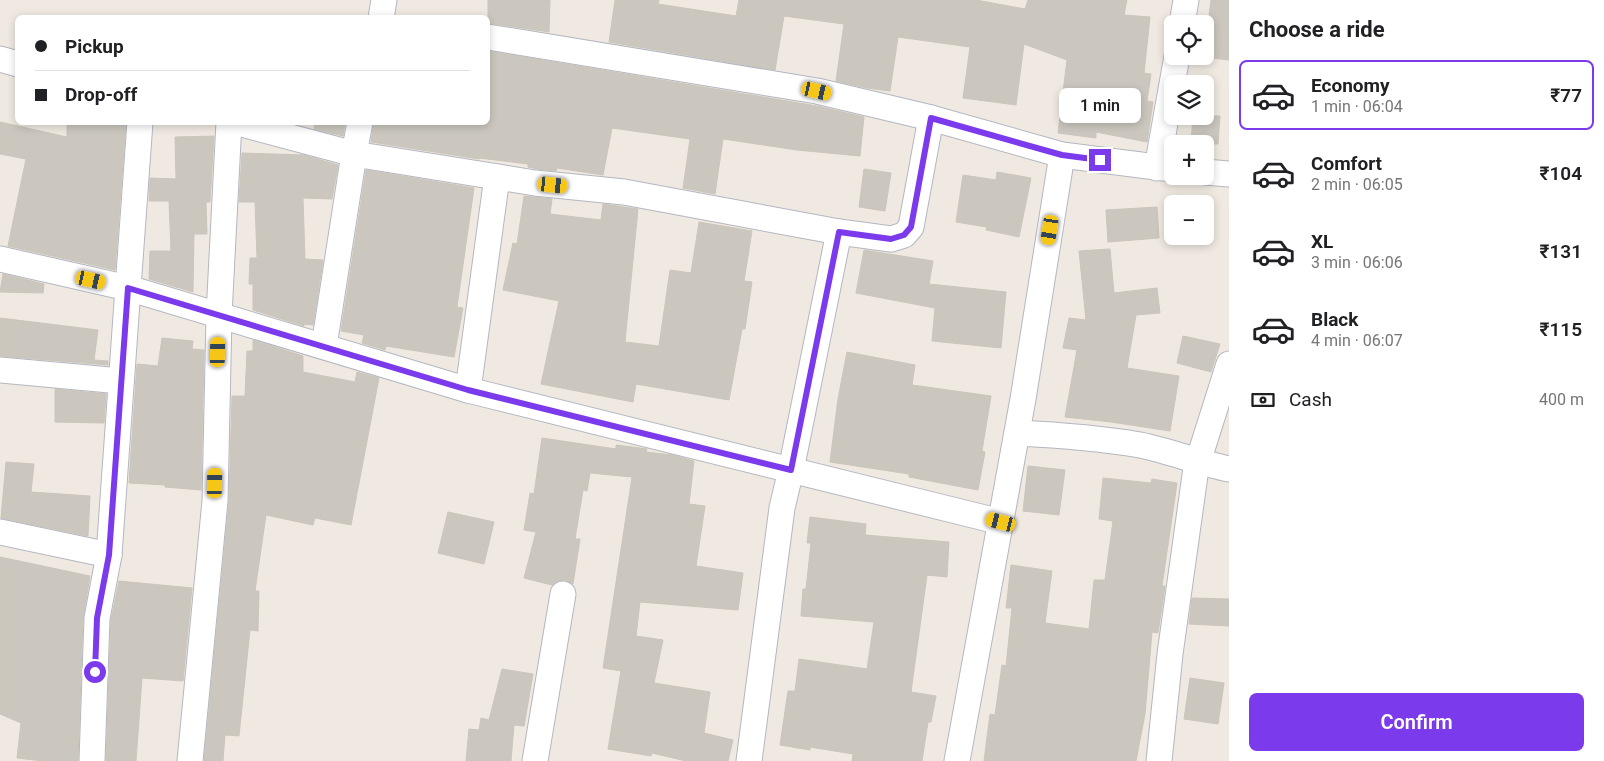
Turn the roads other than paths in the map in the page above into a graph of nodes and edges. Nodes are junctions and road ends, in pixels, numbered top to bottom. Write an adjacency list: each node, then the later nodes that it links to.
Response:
1 (384, 0): 3 (street)
2 (1186, 0): 4 (street)
3 (382, 15)
4 (1184, 15)
5 (490, 37): 9 (street)
6 (0, 60): 7 (street)
7 (15, 63)
8 (1176, 65): 14 (street)
9 (931, 118): 16 (street); 21 (street)
10 (140, 125): 23 (street)
11 (229, 125): 24 (street)
12 (245, 125): 15 (street)
13 (359, 125): 15 (street)
14 (1169, 135)
15 (354, 154): 20 (street); 25 (street)
16 (1062, 155): 17 (street); 30 (street)
17 (1164, 169)
18 (1214, 173): 19 (street)
19 (1229, 174)
20 (497, 177): 21 (street); 29 (street)
21 (839, 232): 33 (street)
22 (0, 259): 23 (street)
23 (128, 288): 24 (street); 28 (street)
24 (219, 315): 25 (street); 39 (street)
25 (324, 346): 29 (street)
26 (1229, 364): 31 (street)
27 (0, 370): 28 (street)
28 (121, 381): 36 (street)
29 (468, 390): 33 (street)
30 (1017, 433): 31 (street); 34 (street)
31 (1198, 461): 32 (street); 43 (street)
32 (1229, 469)
33 (791, 470): 34 (street); 41 (street)
34 (1001, 522): 42 (street)
35 (0, 532): 36 (street)
36 (109, 555): 38 (street)
37 (563, 594): 40 (street)
38 (92, 761)
39 (190, 761)
40 (535, 761)
41 (748, 761)
42 (957, 761)
43 (1159, 761)

